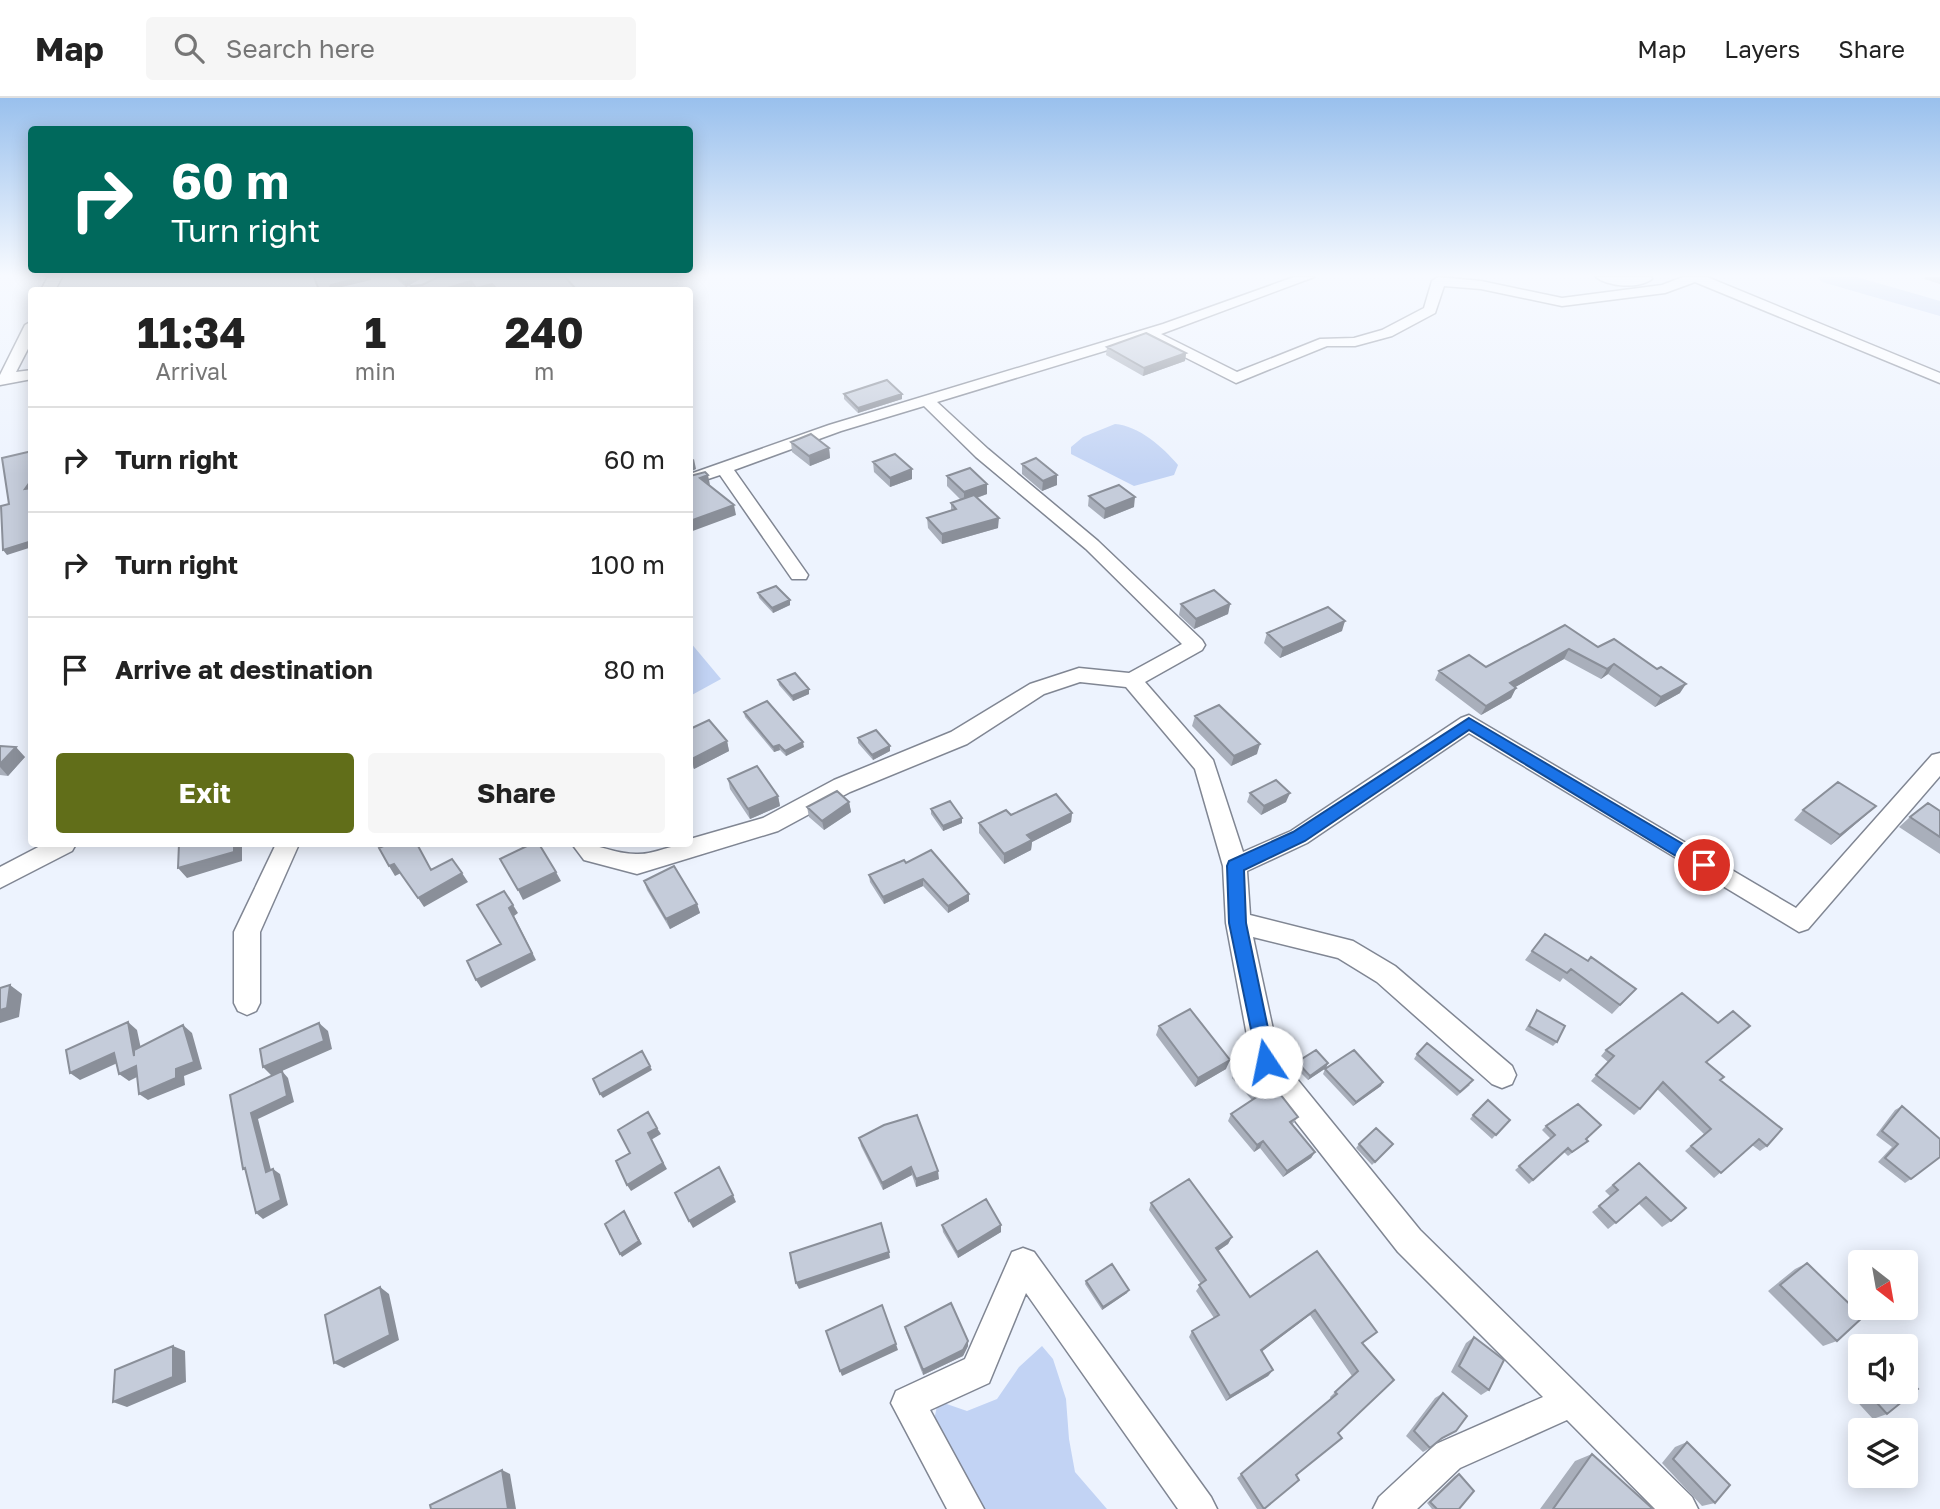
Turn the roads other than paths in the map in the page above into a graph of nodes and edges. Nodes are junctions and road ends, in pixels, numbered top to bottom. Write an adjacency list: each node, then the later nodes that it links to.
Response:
1 (22, 343): 8 (street)
2 (1116, 343): 9 (street)
3 (1168, 343): 4 (street)
4 (1323, 343)
5 (1855, 343): 7 (street)
6 (28, 375): 8 (street)
7 (1940, 378)
8 (3, 379)
9 (925, 399): 10 (street); 13 (street)
10 (724, 468): 11 (street); 12 (street)
11 (693, 479)
12 (799, 575)
13 (1132, 680): 17 (street); 18 (street)
14 (1940, 761): 18 (street)
15 (58, 847): 19 (street)
16 (286, 847): 21 (street)
17 (587, 847)
18 (1235, 866): 20 (street)
19 (0, 878)
20 (1238, 923): 22 (street); 23 (street)
21 (247, 1003)
22 (1502, 1075)
23 (1570, 1402): 26 (street); 27 (street)
24 (966, 1509): 25 (street)
25 (1199, 1509)
26 (1391, 1509)
27 (1680, 1509)

